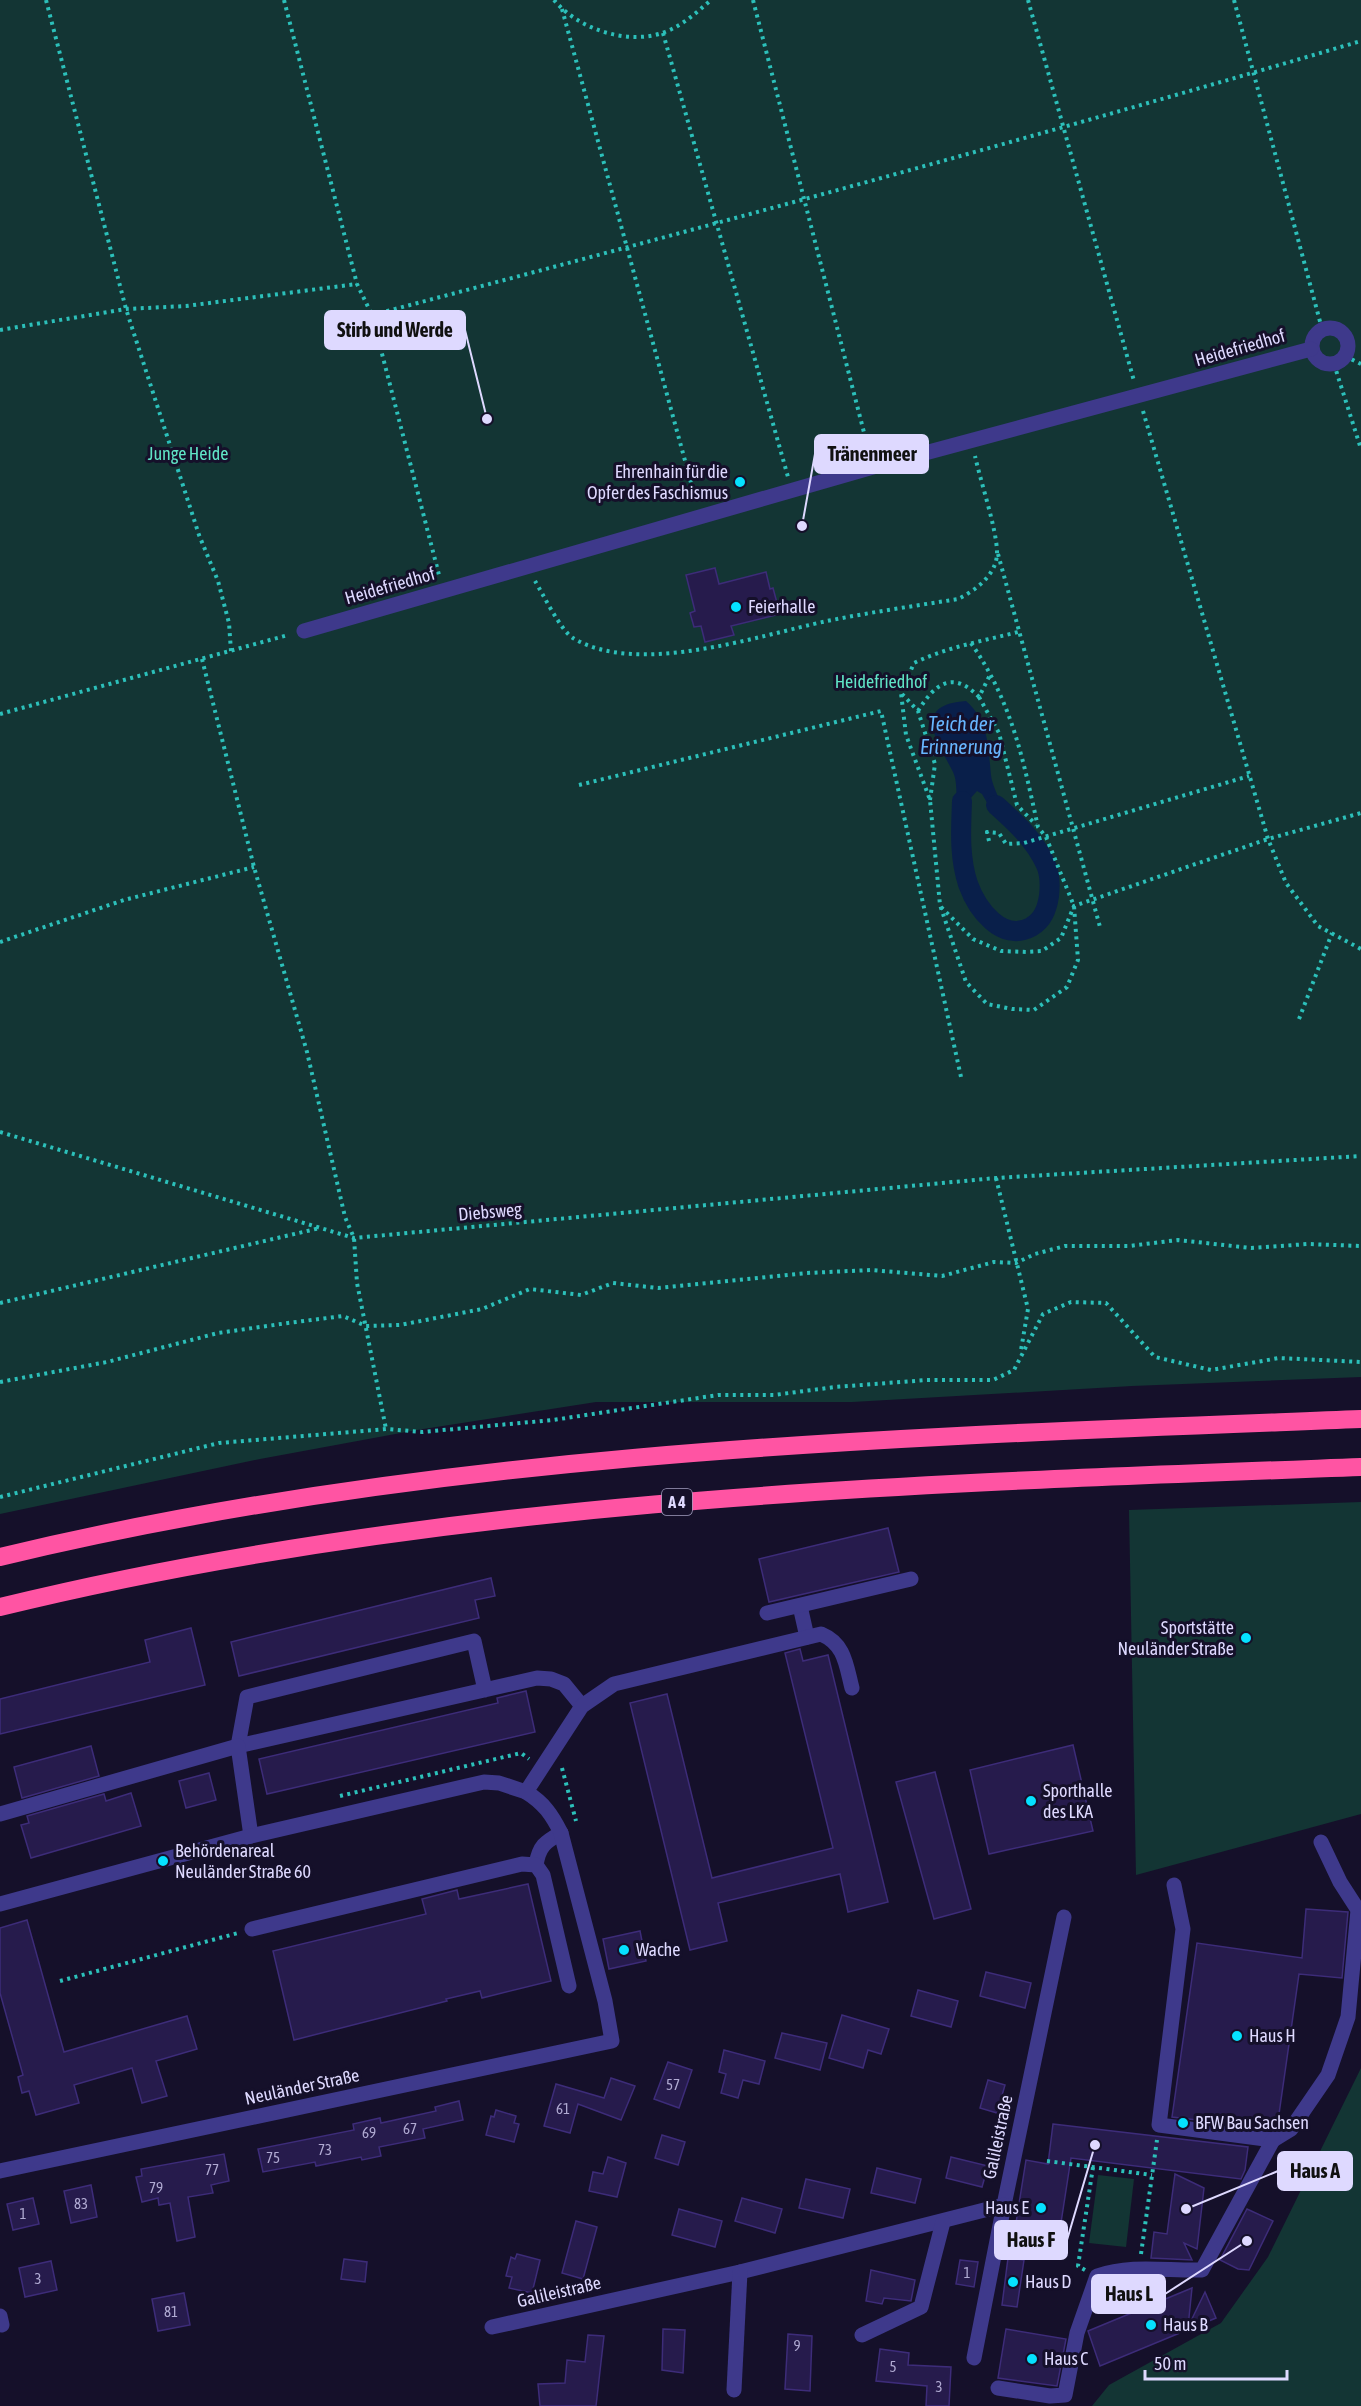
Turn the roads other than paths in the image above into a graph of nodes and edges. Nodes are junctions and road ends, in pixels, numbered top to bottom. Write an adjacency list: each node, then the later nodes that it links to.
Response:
1 (1311, 349): 2 (street); 2 (street); 3 (street, Heidefriedhof)
2 (1347, 350)
3 (304, 631)
4 (1361, 1419): 6 (highway)
5 (1361, 1467): 9 (highway, A 4)
6 (0, 1557)
7 (911, 1579): 8 (street)
8 (800, 1606): 10 (street); 11 (street)
9 (0, 1607)
10 (767, 1613)
11 (807, 1637): 12 (street); 14 (street)
12 (852, 1688)
13 (485, 1690): 14 (street); 15 (street); 15 (street)
14 (582, 1706): 16 (street)
15 (238, 1746): 17 (street); 19 (street)
16 (526, 1792): 18 (street); 19 (street)
17 (0, 1814)
18 (561, 1833): 21 (street); 29 (street, Neuländer Straße)
19 (251, 1836): 23 (street)
20 (1321, 1842): 26 (street)
21 (536, 1864): 25 (street); 27 (street)
22 (1174, 1885): 28 (street)
23 (0, 1904)
24 (1064, 1917): 30 (street, Galileistraße)
25 (252, 1929)
26 (1356, 1981): 28 (street)
27 (569, 1986)
28 (1273, 2140): 36 (street)
29 (0, 2171)
30 (1004, 2205): 31 (street, Galileistraße); 35 (street)
31 (943, 2222): 32 (street, Galileistraße); 34 (street)
32 (740, 2272): 33 (street, Galileistraße); 37 (street)
33 (492, 2327)
34 (862, 2336)
35 (974, 2358)
36 (999, 2388)
37 (734, 2390)

